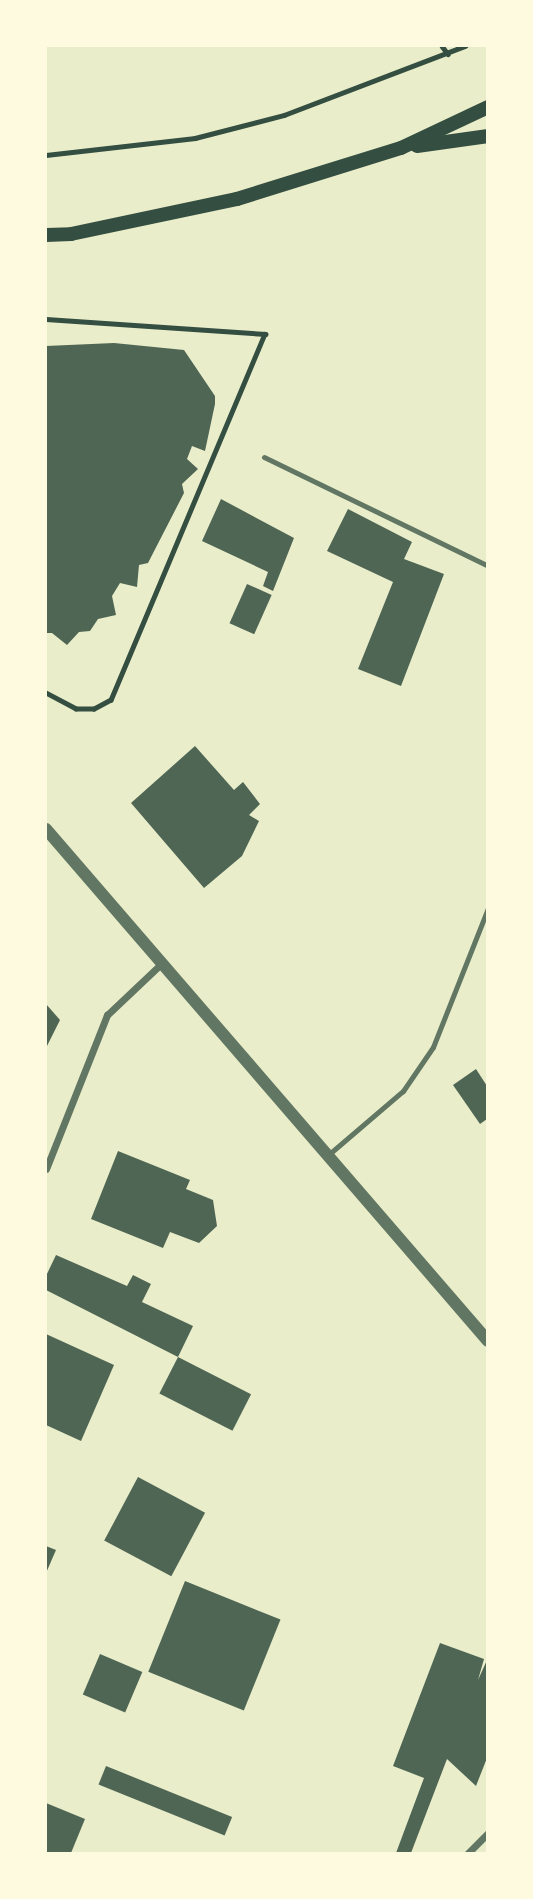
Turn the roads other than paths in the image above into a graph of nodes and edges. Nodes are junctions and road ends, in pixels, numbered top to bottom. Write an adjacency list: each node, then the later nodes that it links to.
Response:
1 (488, 107): 3 (main road)
2 (488, 136): 3 (main road)
3 (401, 148): 4 (main road)
4 (46, 235)
5 (264, 457): 6 (lane)
6 (488, 566)
7 (46, 829): 9 (street)
8 (488, 908): 10 (lane)
9 (163, 962): 10 (street); 11 (street)
10 (326, 1157): 12 (street)
11 (46, 1169)
12 (488, 1341)
13 (488, 1833): 14 (street)
14 (467, 1853)

